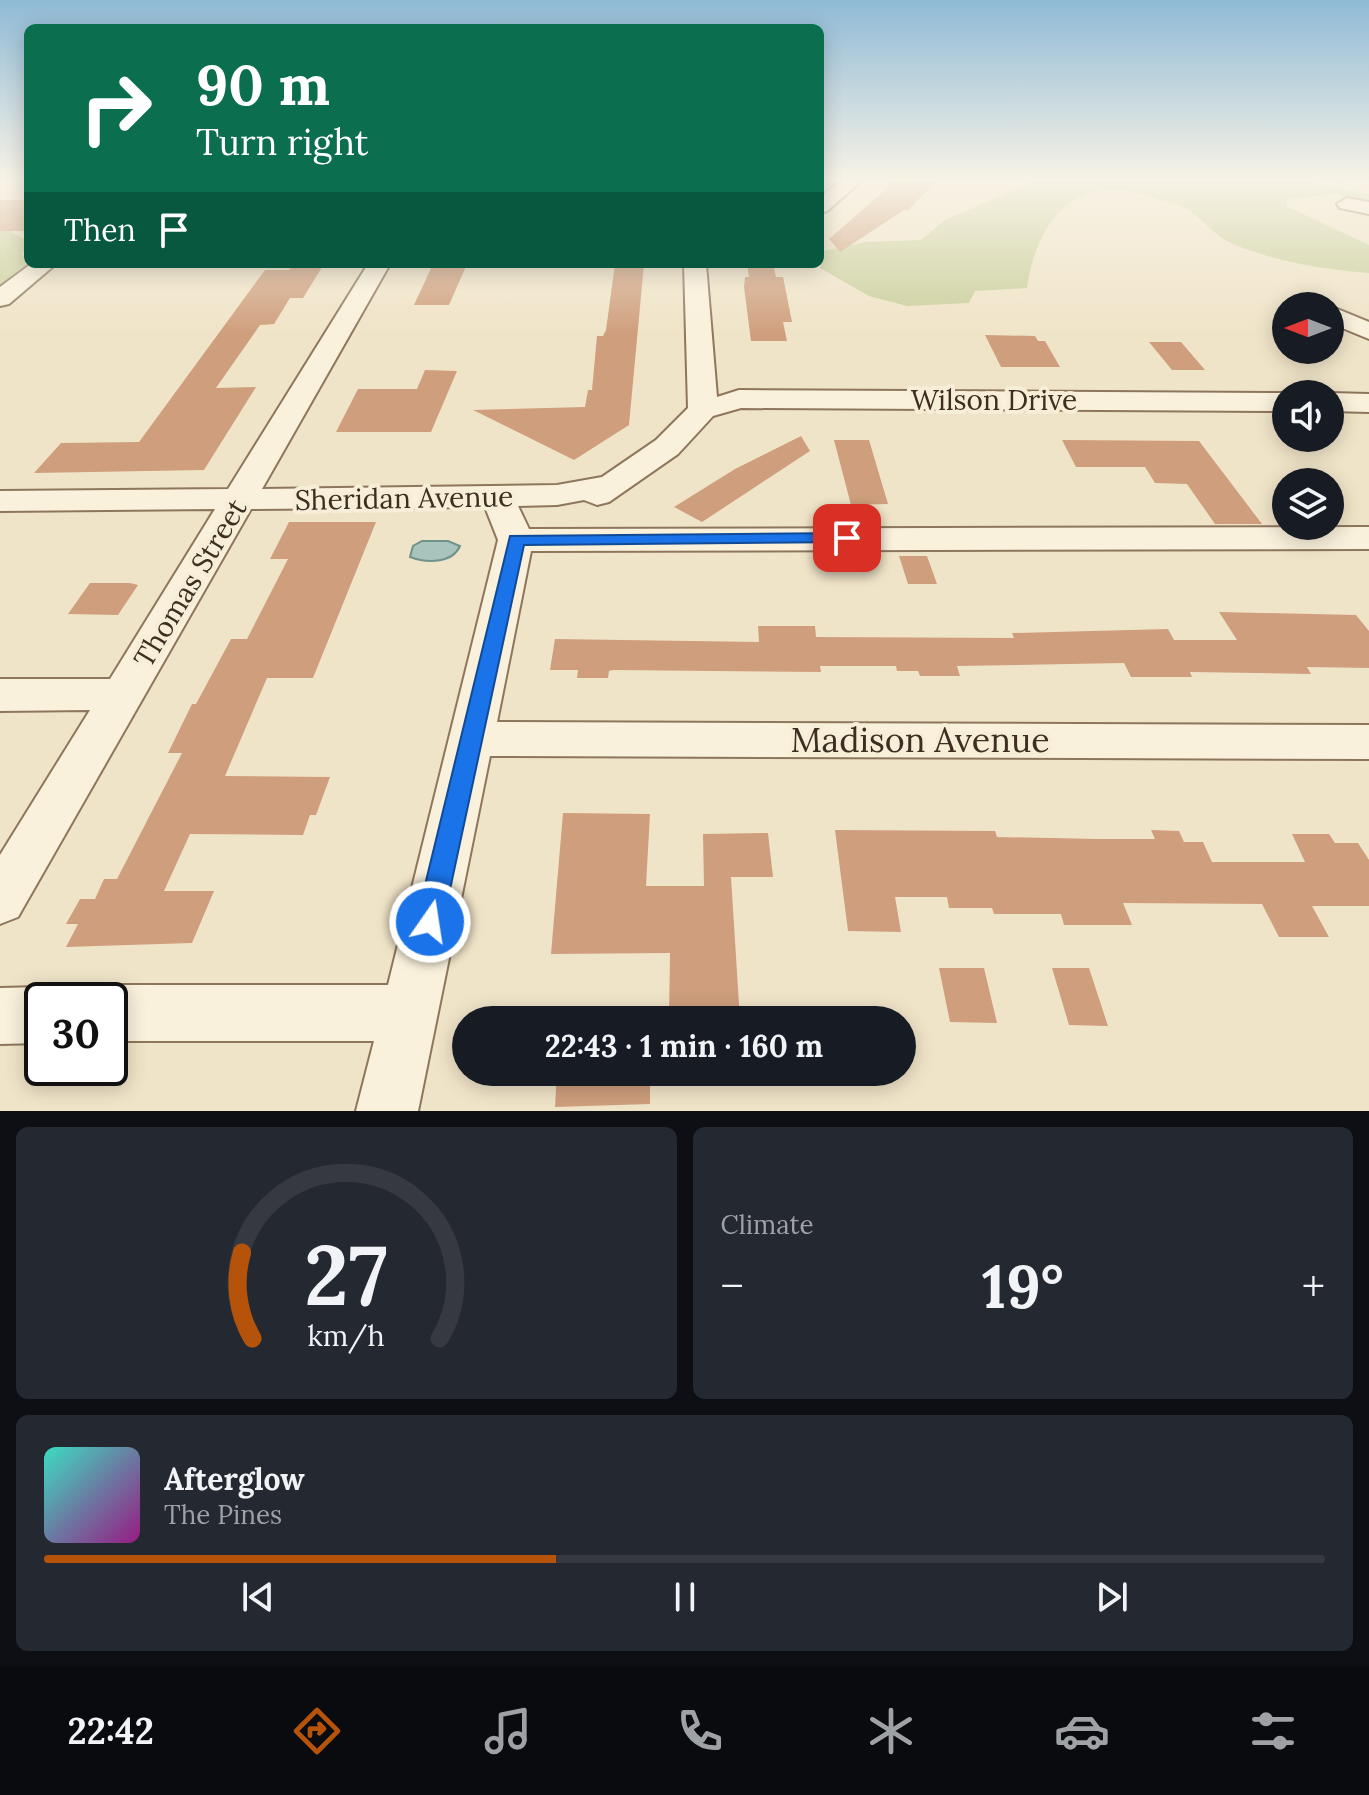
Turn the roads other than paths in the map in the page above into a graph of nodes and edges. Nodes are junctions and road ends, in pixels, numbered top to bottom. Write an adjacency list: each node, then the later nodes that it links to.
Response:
1 (40, 268): 4 (street)
2 (377, 268): 13 (street, Thomas Street)
3 (695, 268): 10 (street)
4 (0, 299)
5 (1344, 320): 6 (street)
6 (1369, 331)
7 (1272, 402): 10 (street, Wilson Drive)
8 (1344, 402): 9 (street)
9 (1369, 403)
10 (703, 410): 11 (street)
11 (616, 484): 12 (street, Sheridan Avenue); 16 (street)
12 (497, 497): 13 (street, Sheridan Avenue); 16 (street)
13 (240, 500): 14 (street, Sheridan Avenue); 17 (street, Thomas Street)
14 (0, 501)
15 (1369, 538): 16 (street)
16 (516, 540): 19 (street)
17 (124, 694): 18 (street); 21 (street, Thomas Street)
18 (0, 695)
19 (471, 739): 20 (street, Madison Avenue); 23 (street)
20 (1369, 742)
21 (0, 901)
22 (128, 1013): 23 (street)
23 (409, 1013): 26 (street)
24 (24, 1015): 25 (street)
25 (0, 1016)
26 (387, 1111)

